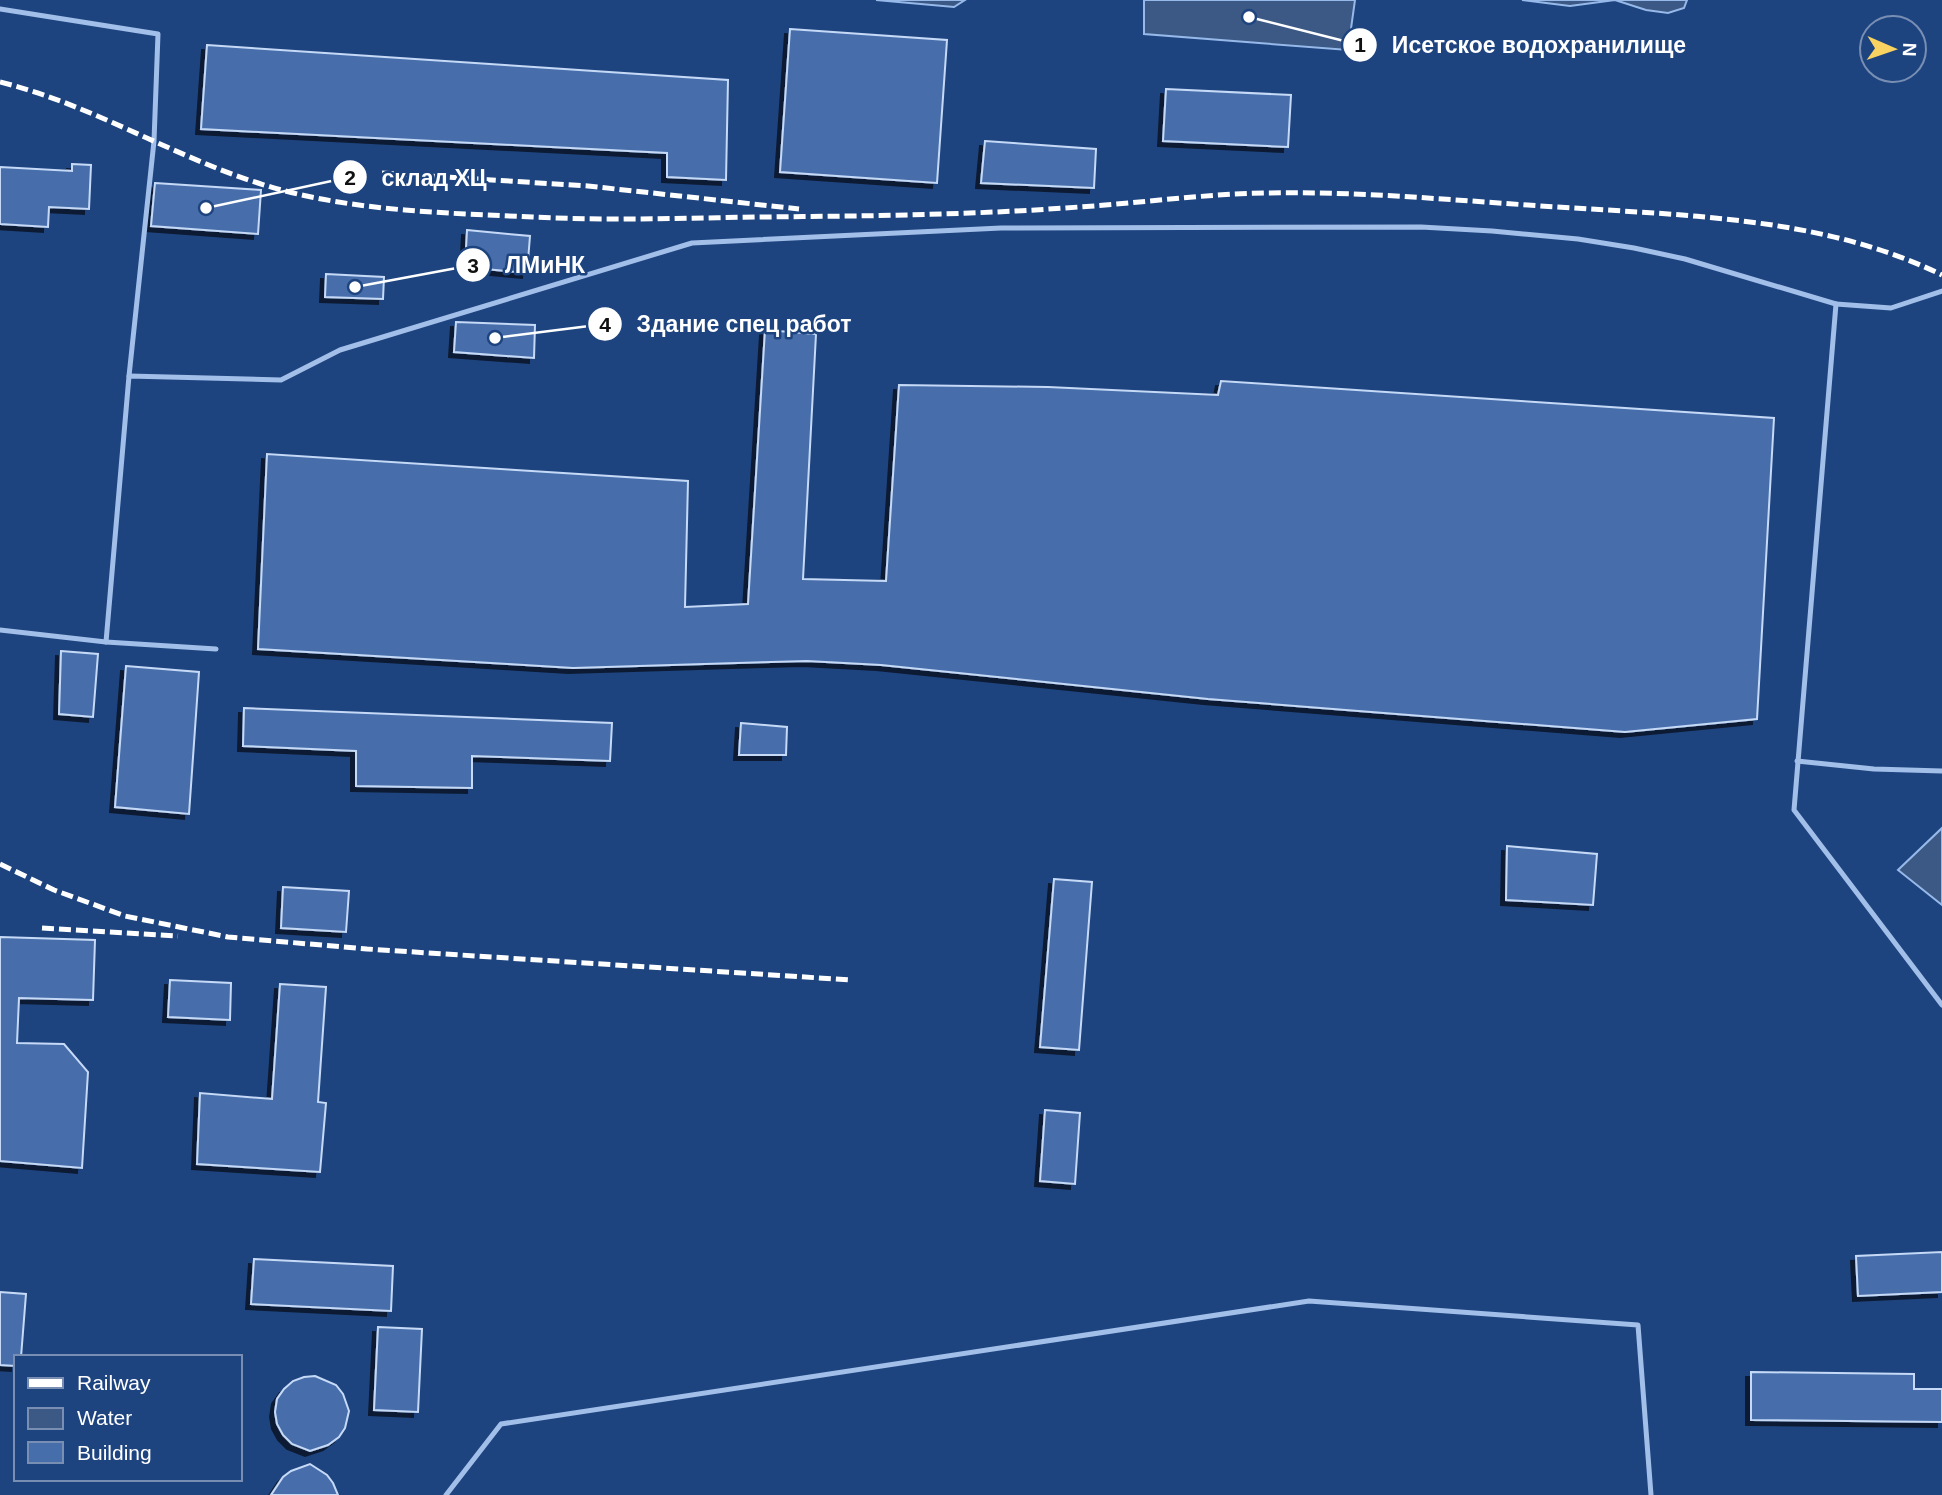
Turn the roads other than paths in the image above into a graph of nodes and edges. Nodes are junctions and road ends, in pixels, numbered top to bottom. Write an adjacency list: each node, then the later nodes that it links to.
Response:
1 (0, 9): 4 (lane)
2 (1942, 291): 3 (lane)
3 (1836, 304): 4 (lane); 8 (lane)
4 (129, 376): 6 (lane)
5 (0, 630): 6 (lane)
6 (106, 642): 7 (lane)
7 (216, 649)
8 (1797, 761): 9 (lane); 10 (lane)
9 (1942, 771)
10 (1942, 1005)
11 (446, 1495): 12 (lane)
12 (1651, 1495)

